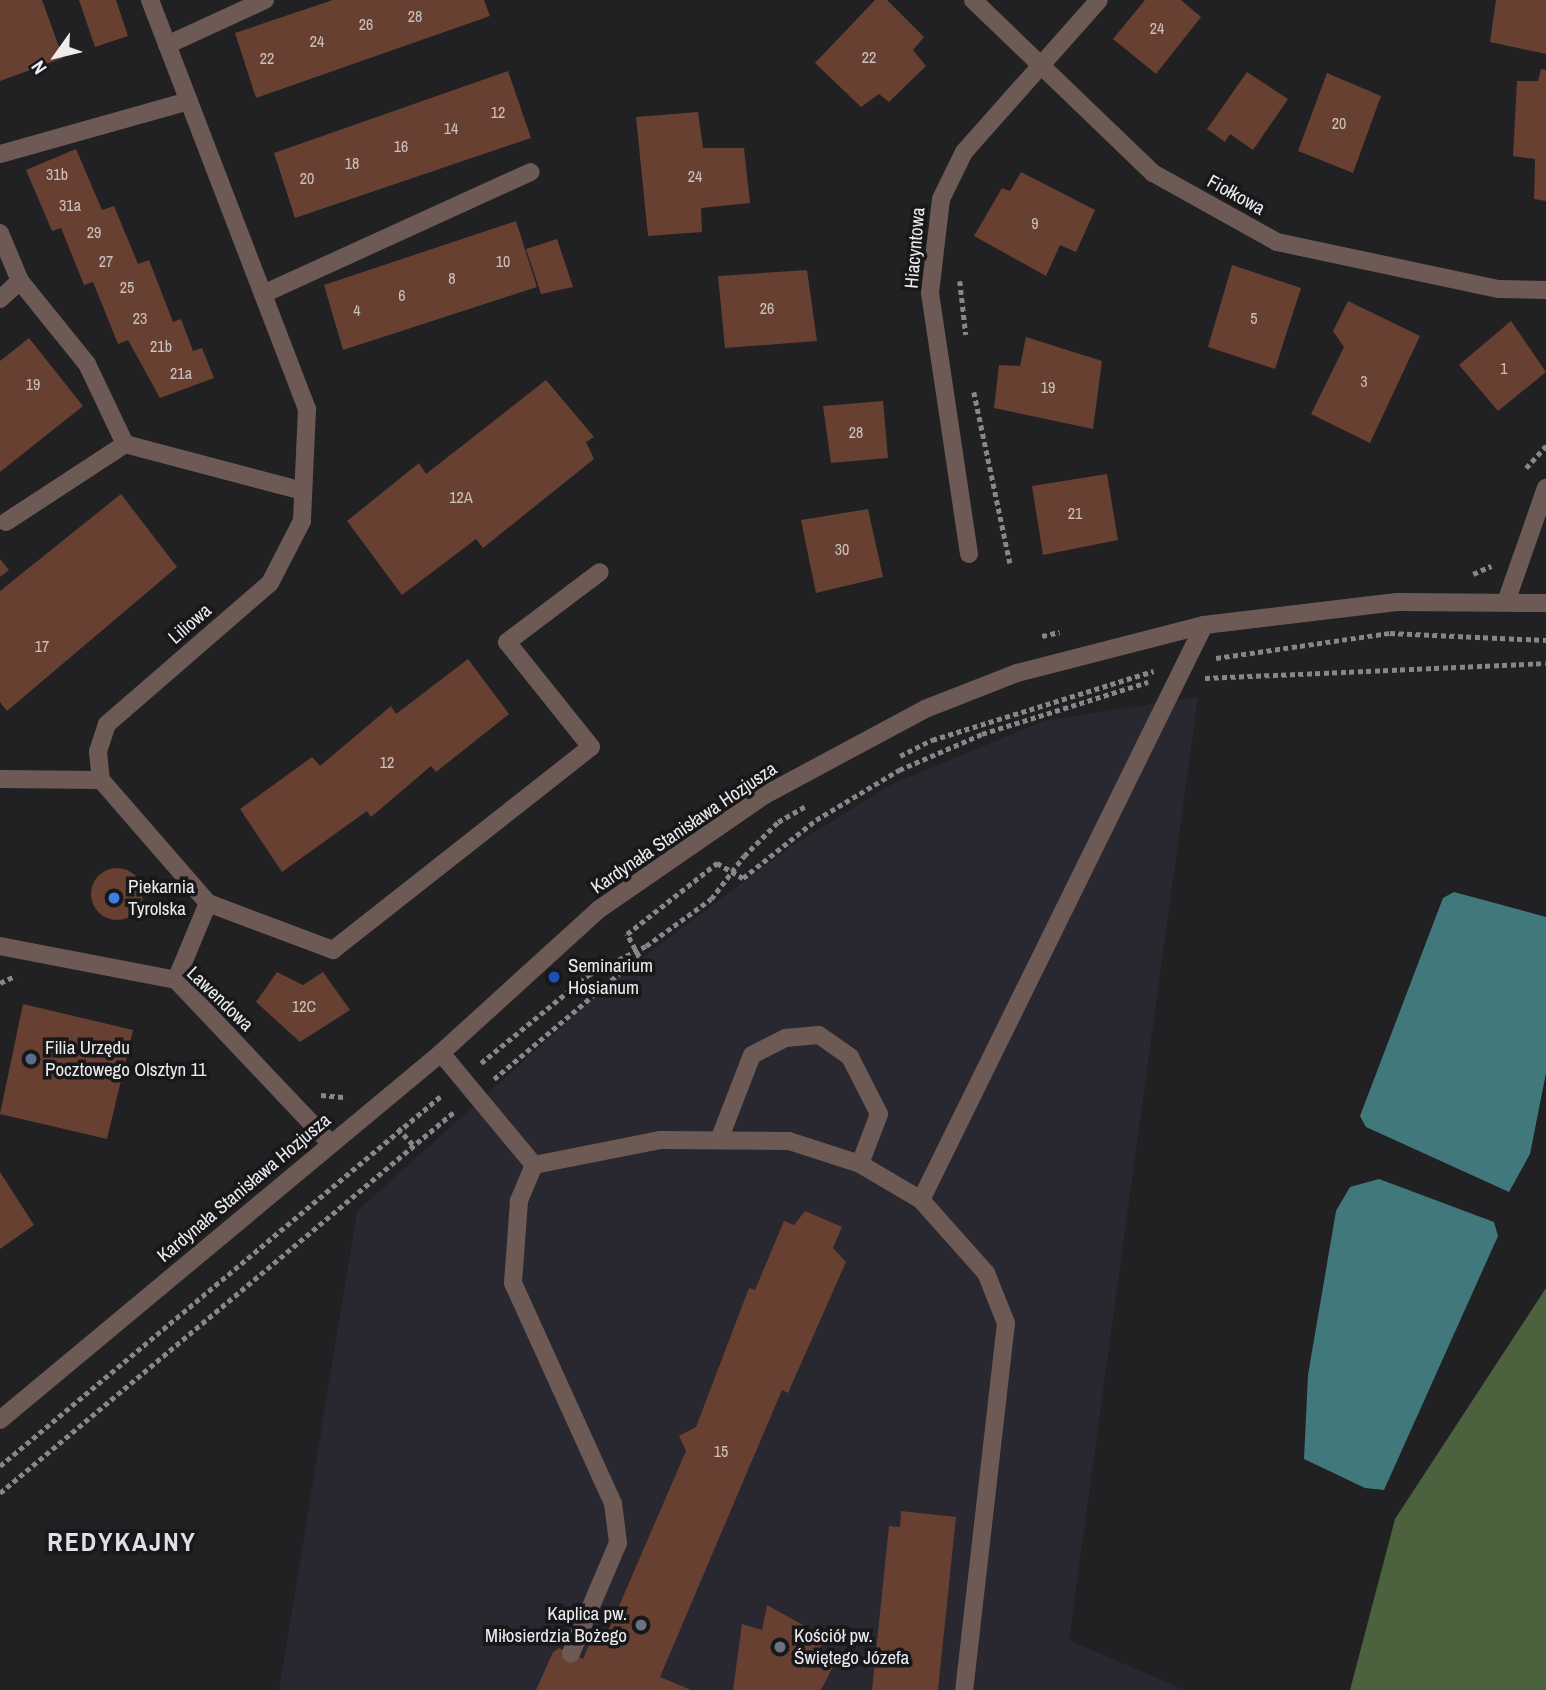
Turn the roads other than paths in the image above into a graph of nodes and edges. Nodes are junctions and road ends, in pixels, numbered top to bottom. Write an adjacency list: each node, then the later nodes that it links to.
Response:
1 (150, 0): 5 (street, Liliowa)
2 (265, 0): 5 (street)
3 (973, 0): 6 (street, Fiołkowa)
4 (1099, 0): 6 (street, Hiacyntowa)
5 (167, 45): 7 (street, Liliowa)
6 (1040, 63): 12 (street, Fiołkowa); 19 (street, Hiacyntowa)
7 (189, 101): 8 (street); 13 (street, Liliowa)
8 (0, 154)
9 (531, 172): 13 (street)
10 (0, 233): 11 (street)
11 (20, 281): 14 (street); 15 (street)
12 (1546, 290)
13 (263, 294): 17 (street, Liliowa)
14 (0, 299)
15 (125, 444): 17 (street); 18 (street)
16 (1546, 488): 21 (street)
17 (303, 491): 25 (street, Liliowa)
18 (6, 522)
19 (969, 554)
20 (600, 572): 26 (street)
21 (1506, 602): 22 (street, Kardynała Stanisława Hozjusza); 23 (street, Kardynała Stanisława Hozjusza)
22 (1546, 603)
23 (1204, 625): 29 (street, Kardynała Stanisława Hozjusza); 34 (street)
24 (0, 779): 25 (street)
25 (101, 780): 26 (street)
26 (208, 903): 28 (street)
27 (0, 946): 28 (street, Lawendowa)
28 (176, 980): 31 (street, Lawendowa)
29 (441, 1053): 31 (street, Kardynała Stanisława Hozjusza); 33 (street)
30 (719, 1140): 32 (street); 32 (street); 33 (street)
31 (330, 1143): 35 (street, Kardynała Stanisława Hozjusza)
32 (860, 1164): 34 (street)
33 (534, 1165): 36 (street)
34 (921, 1200): 37 (street)
35 (0, 1420)
36 (571, 1653)
37 (964, 1690)

